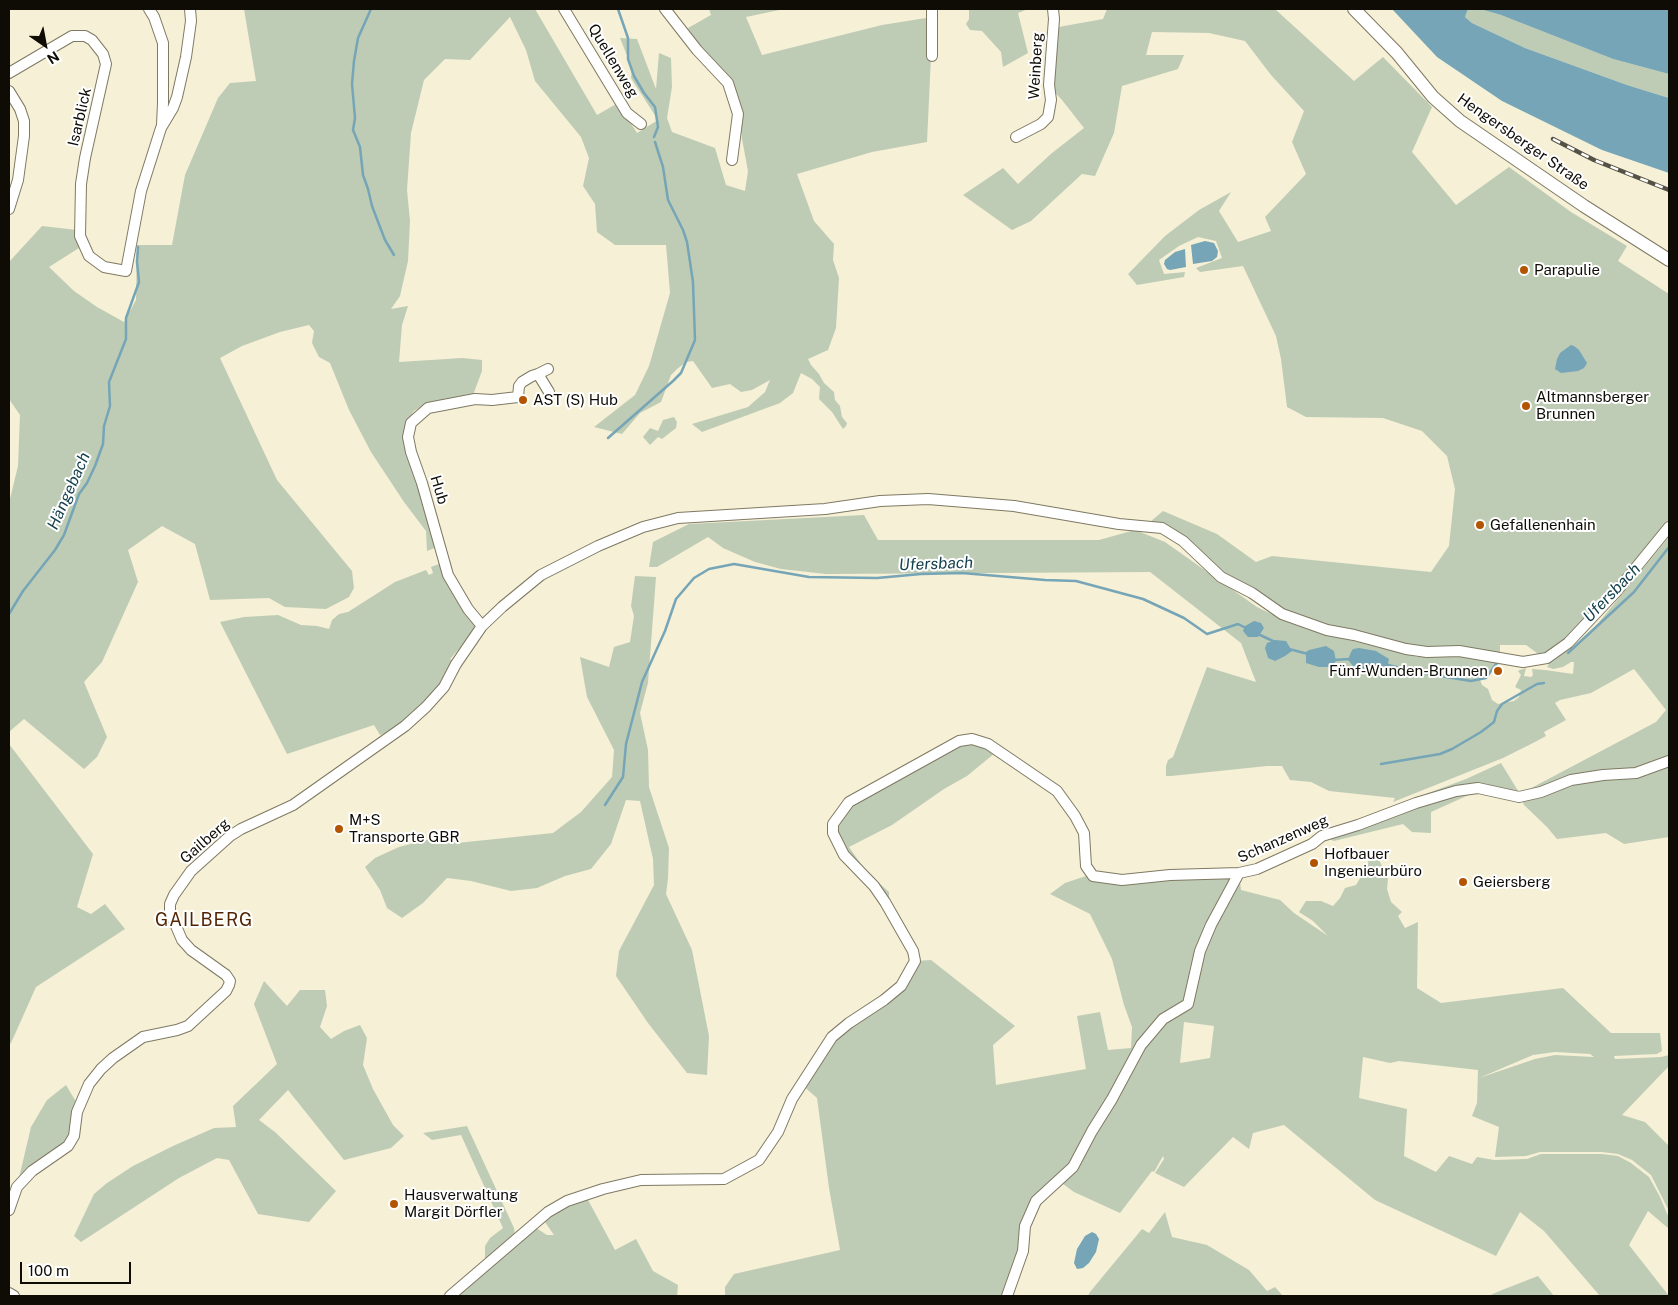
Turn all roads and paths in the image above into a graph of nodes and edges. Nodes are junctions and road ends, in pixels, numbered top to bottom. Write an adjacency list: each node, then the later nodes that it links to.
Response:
1 (149, 9): 12 (street)
2 (190, 9): 12 (street)
3 (564, 9): 11 (street, Quellenweg)
4 (665, 9): 14 (street)
5 (932, 9): 8 (street)
6 (1053, 9): 13 (street, Weinberg)
7 (1354, 9): 16 (main road, Hengersberger Straße)
8 (932, 56)
9 (9, 73): 12 (street, Isarblick)
10 (9, 91): 15 (street)
11 (641, 124)
12 (161, 128)
13 (1016, 137)
14 (732, 160)
15 (9, 209)
16 (1669, 260)
17 (548, 369): 18 (street)
18 (538, 374): 19 (street); 21 (street, Hub)
19 (549, 392)
20 (1669, 527): 21 (street)
21 (482, 626): 24 (street, Gailberg)
22 (1669, 761): 23 (street, Schanzenweg)
23 (1239, 873): 27 (street); 28 (street, Schanzenweg)
24 (9, 1210)
25 (9, 1293): 26 (street)
26 (14, 1296)
27 (450, 1296)
28 (1007, 1296)

